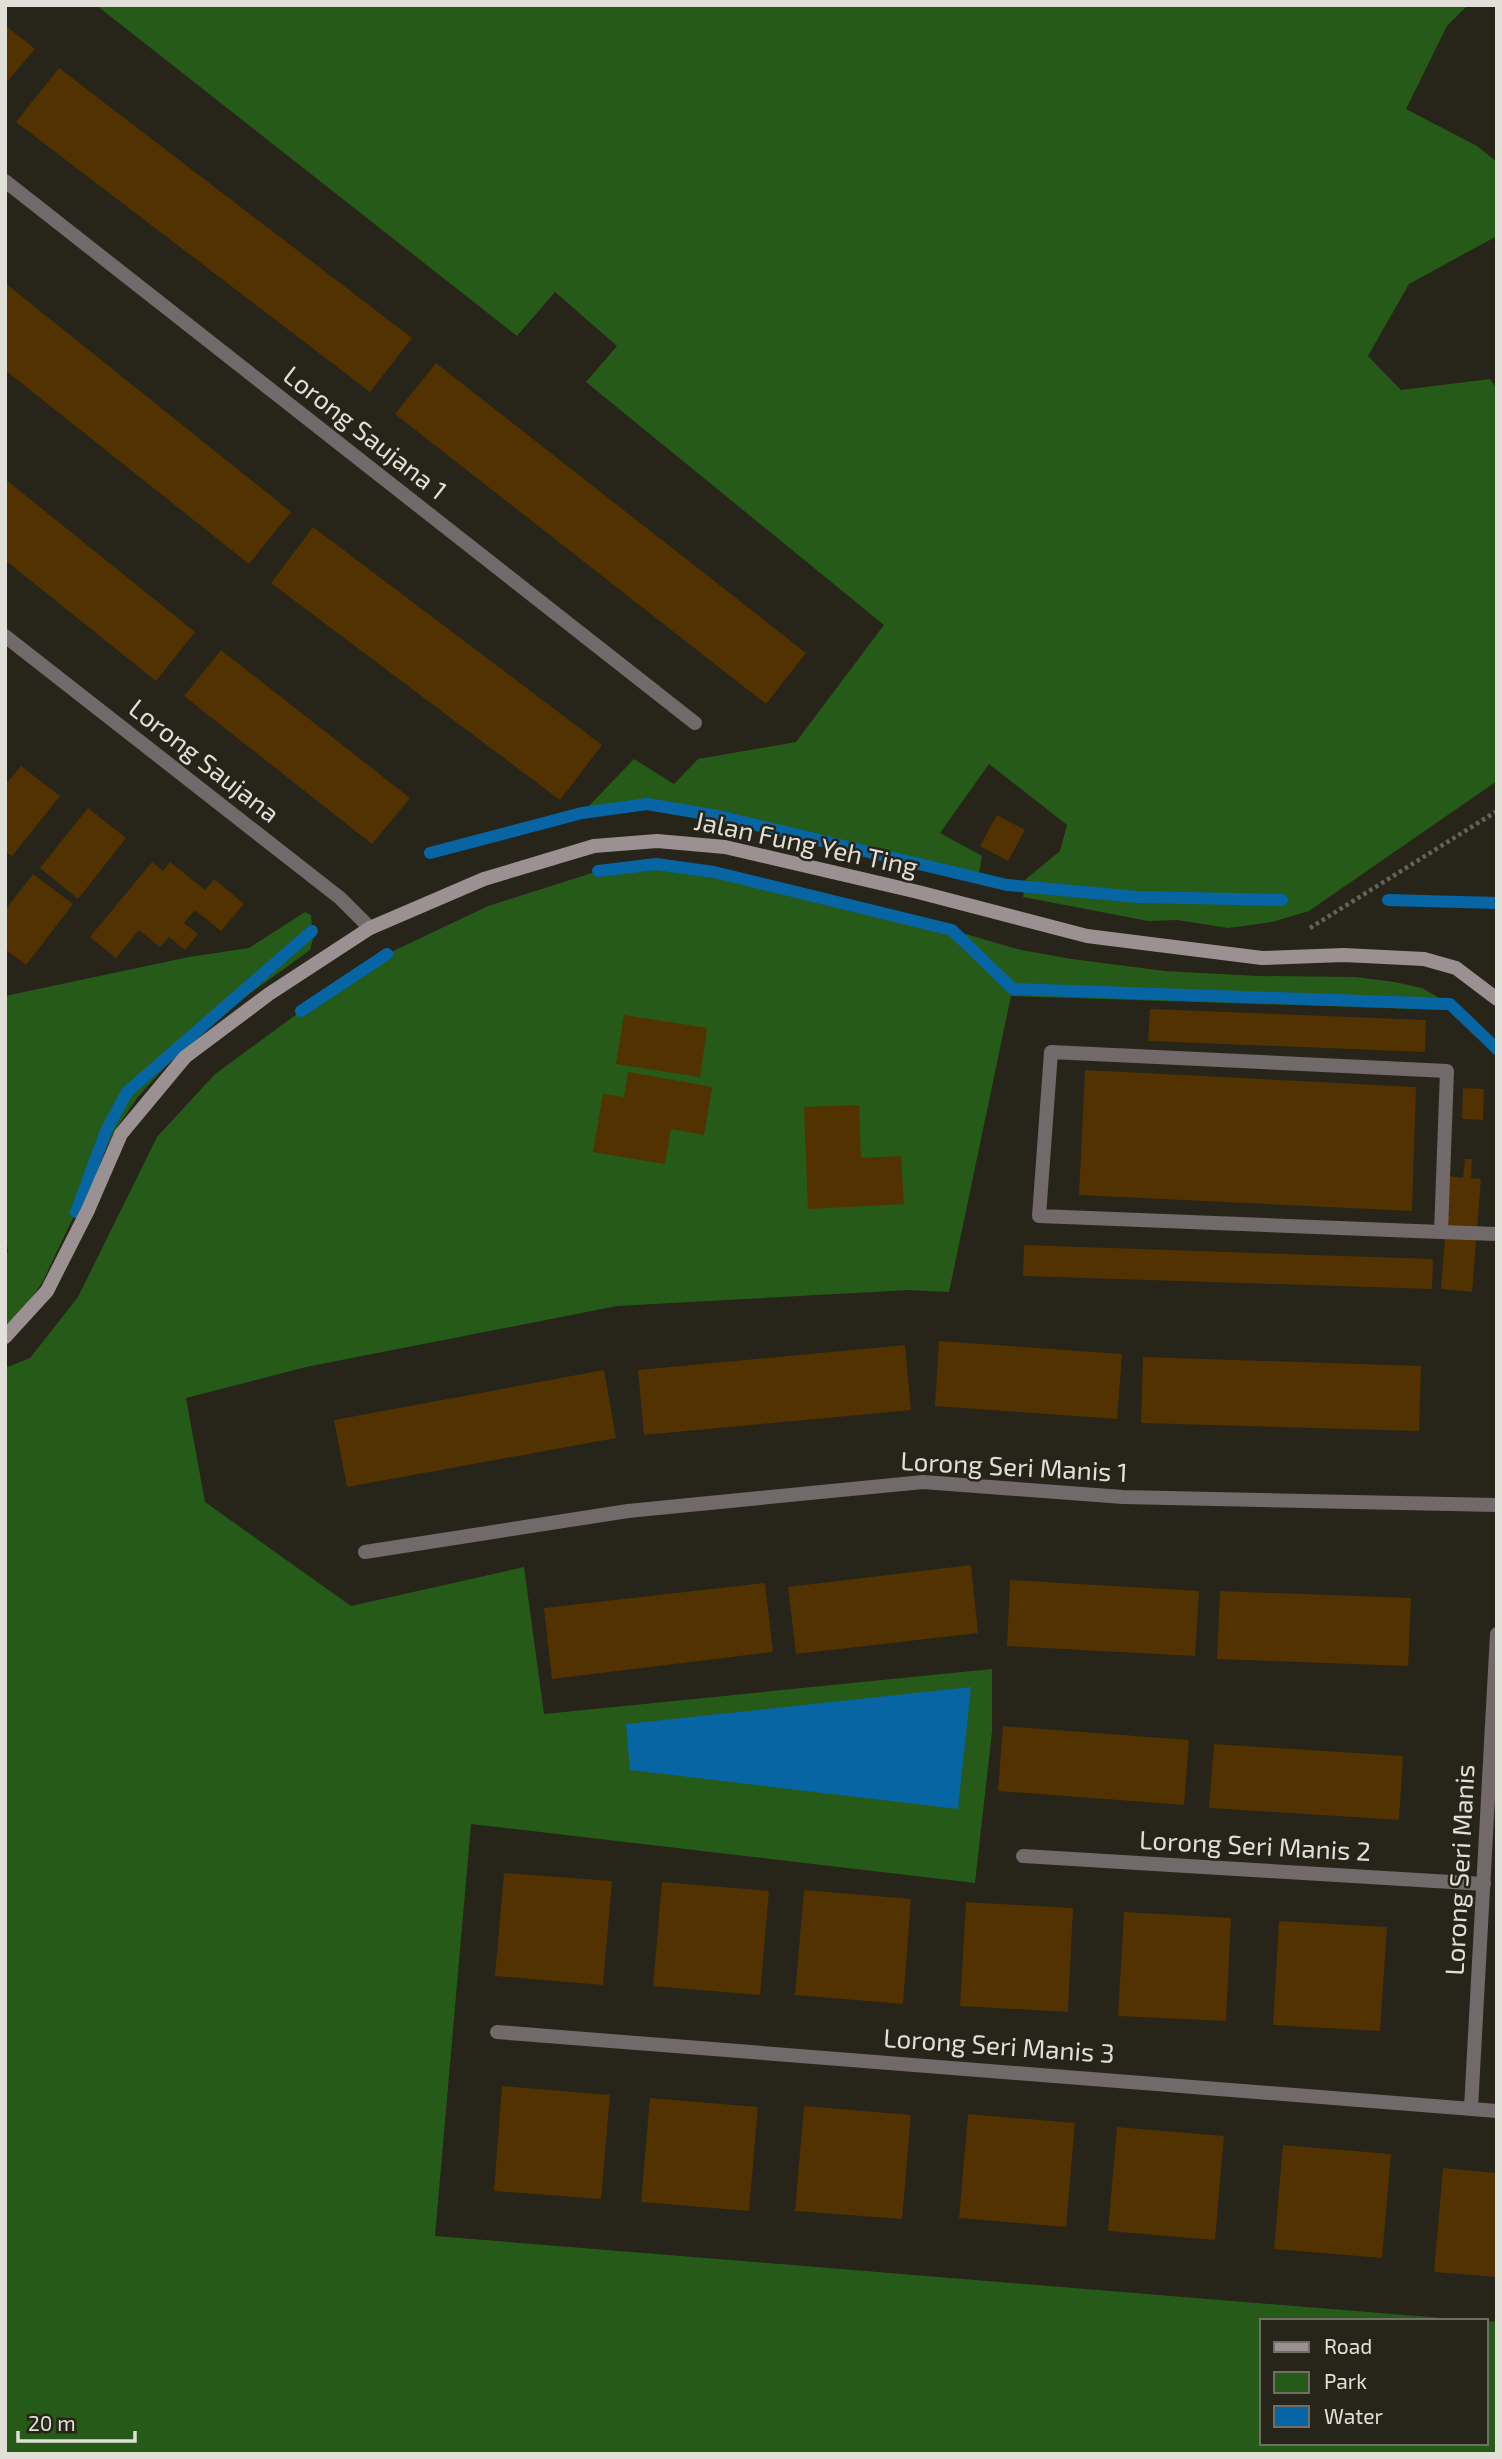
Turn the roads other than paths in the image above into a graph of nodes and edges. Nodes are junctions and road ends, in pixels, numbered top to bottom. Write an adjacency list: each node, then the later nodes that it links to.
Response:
1 (5, 181): 3 (street, Lorong Saujana 1)
2 (5, 636): 4 (street, Lorong Saujana)
3 (695, 723)
4 (370, 928): 5 (street, Jalan Fung Yeh Ting); 8 (street, Jalan Fung Yeh Ting)
5 (1497, 999)
6 (1441, 1232): 6 (street); 7 (street)
7 (1497, 1234)
8 (5, 1338)
9 (1497, 1505): 10 (street, Lorong Seri Manis 1)
10 (365, 1552)
11 (1497, 1634): 13 (street, Lorong Seri Manis)
12 (1023, 1856): 13 (street, Lorong Seri Manis 2)
13 (1484, 1884): 15 (street, Lorong Seri Manis)
14 (497, 2032): 15 (street, Lorong Seri Manis 3)
15 (1471, 2108): 16 (street, Lorong Seri Manis 3)
16 (1497, 2111)

